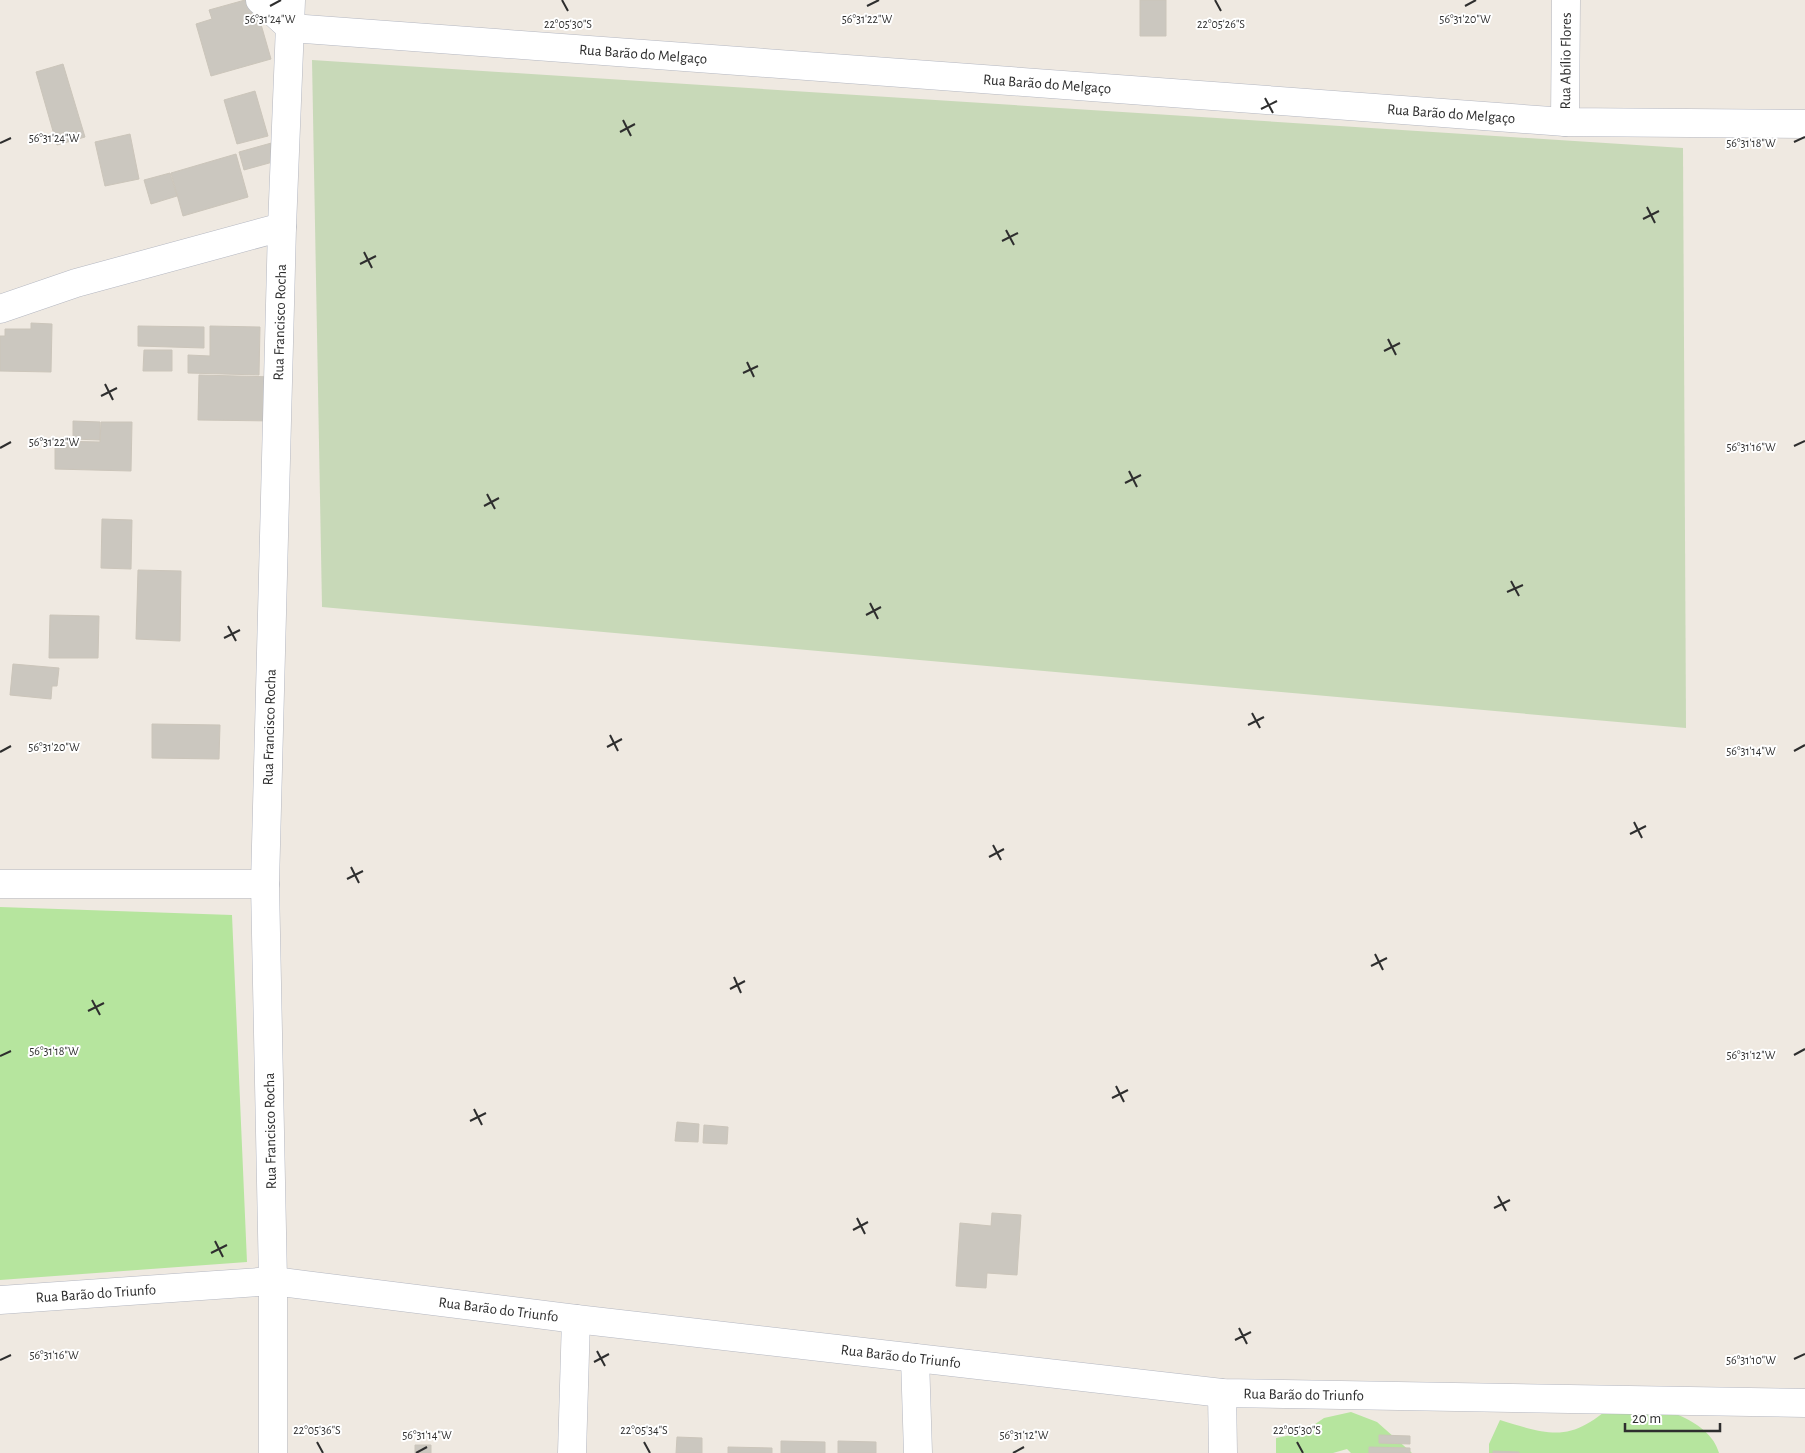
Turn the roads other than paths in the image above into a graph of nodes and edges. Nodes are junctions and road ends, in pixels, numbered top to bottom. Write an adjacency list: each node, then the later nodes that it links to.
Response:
1 (260, 0): 4 (street)
2 (291, 0): 4 (street, Rua Francisco Rocha)
3 (1566, 0): 5 (street, Rua Abílio Flores)
4 (291, 28): 5 (street, Rua Barão do Melgaço); 7 (street, Rua Francisco Rocha)
5 (1565, 122): 6 (street, Rua Barão do Melgaço)
6 (1805, 124)
7 (282, 227): 8 (street); 10 (street, Rua Francisco Rocha)
8 (0, 309)
9 (0, 884): 10 (street)
10 (265, 884): 11 (street, Rua Francisco Rocha)
11 (273, 1281): 12 (street, Rua Barão do Triunfo); 13 (street, Rua Barão do Triunfo); 17 (street, Rua Francisco Rocha)
12 (0, 1300)
13 (576, 1319): 14 (street, Rua Barão do Triunfo); 18 (street)
14 (915, 1358): 15 (street, Rua Barão do Triunfo); 19 (street)
15 (1222, 1393): 16 (street, Rua Barão do Triunfo); 20 (street)
16 (1805, 1403)
17 (273, 1453)
18 (572, 1453)
19 (918, 1453)
20 (1223, 1453)

